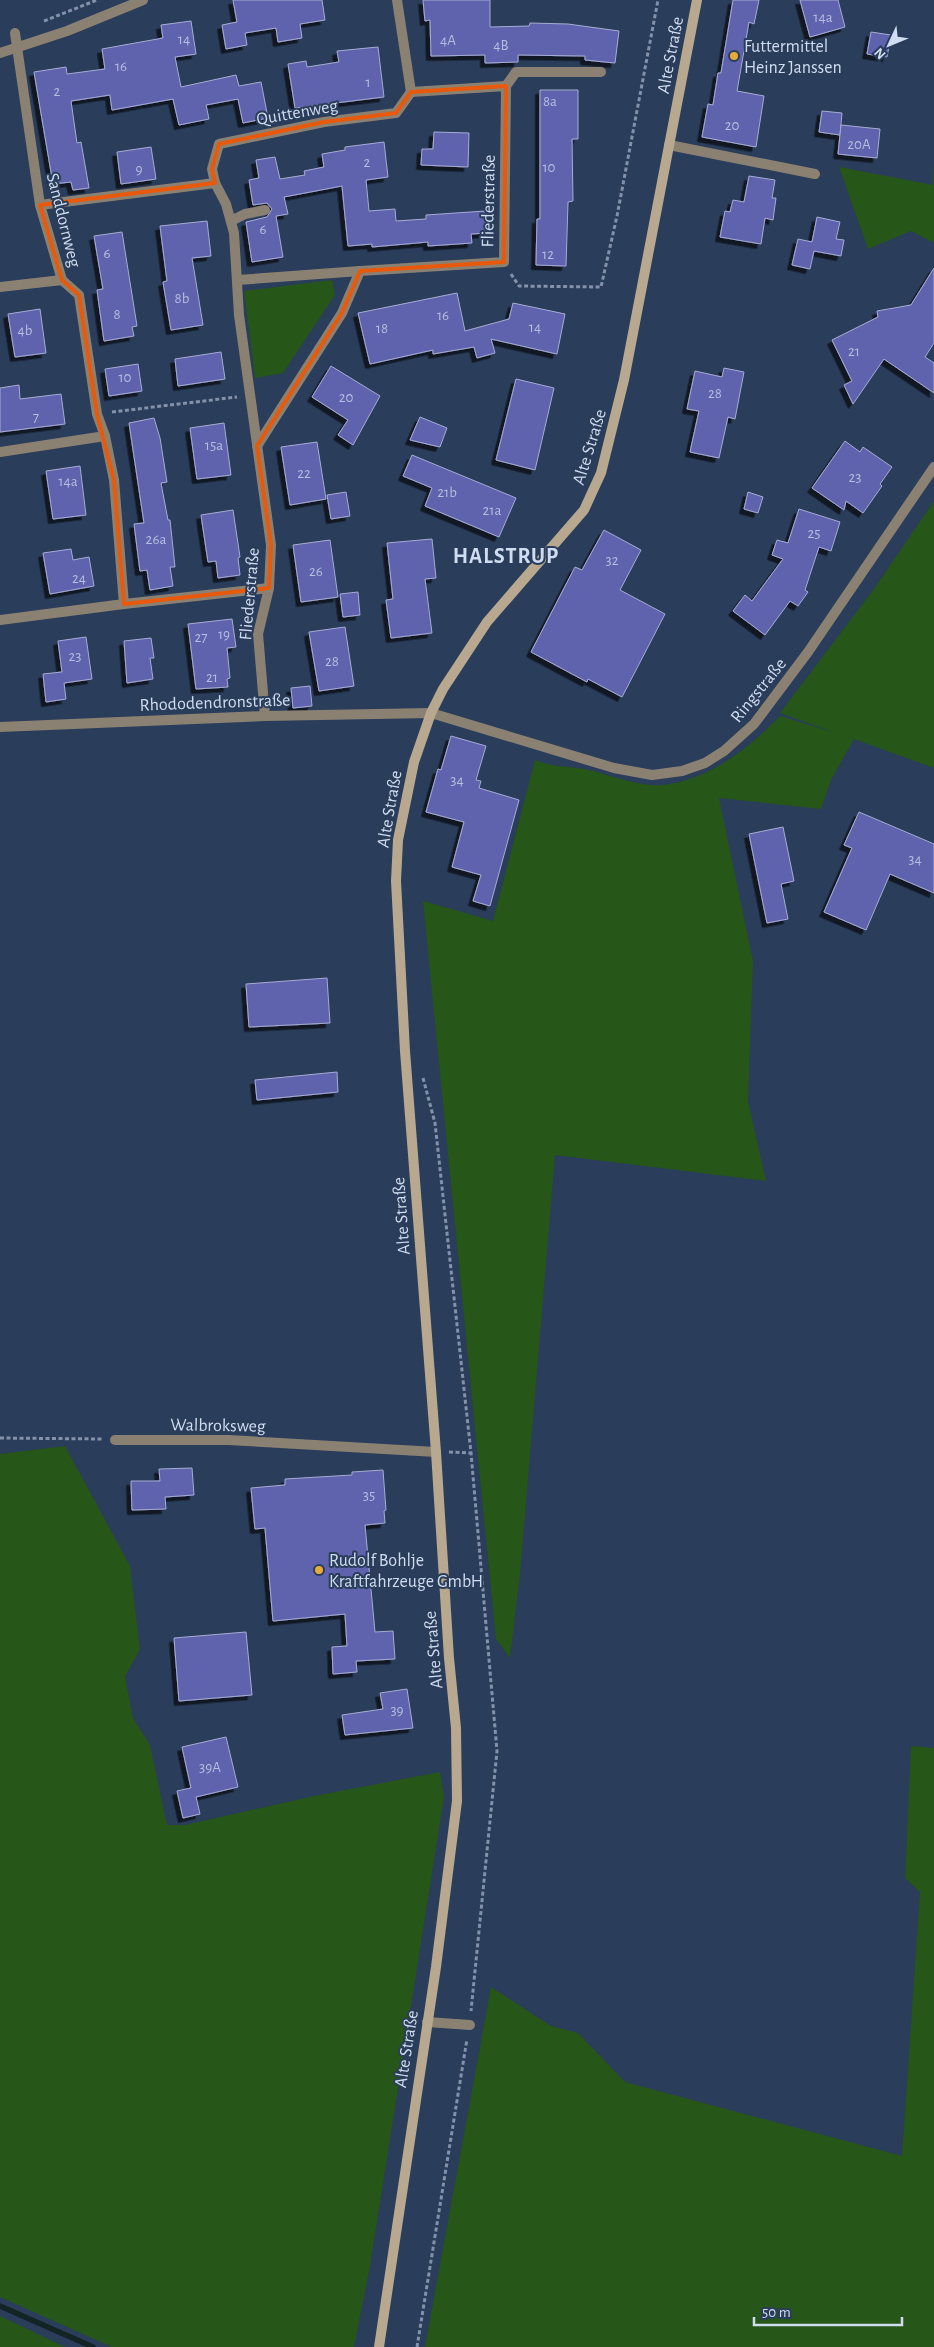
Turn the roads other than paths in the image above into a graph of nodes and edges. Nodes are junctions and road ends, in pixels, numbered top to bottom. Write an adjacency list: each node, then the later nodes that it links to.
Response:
1 (143, 0): 5 (street)
2 (397, 0): 9 (street)
3 (697, 0): 10 (street, Alte Straße)
4 (15, 32): 5 (street, Sanddornweg)
5 (17, 49): 6 (street); 13 (street, Sanddornweg)
6 (0, 53)
7 (601, 72): 8 (street)
8 (506, 86): 9 (street); 16 (street, Fliederstraße)
9 (411, 92): 12 (street, Quittenweg)
10 (669, 145): 11 (street); 28 (street, Alte Straße)
11 (815, 174)
12 (215, 182): 13 (street); 15 (street, Quittenweg)
13 (40, 205): 17 (street, Sanddornweg)
14 (265, 210): 15 (street)
15 (231, 221): 18 (street, Quittenweg)
16 (360, 271): 18 (street, Fliederstraße); 22 (street)
17 (62, 280): 19 (street); 21 (street, Sanddornweg)
18 (238, 280): 20 (street, Quittenweg)
19 (0, 287)
20 (239, 315): 22 (street, Fliederstraße)
21 (105, 436): 23 (street); 26 (street, Sanddornweg)
22 (257, 446): 25 (street, Fliederstraße)
23 (0, 452)
24 (934, 467): 28 (street, Ringstraße)
25 (270, 588): 26 (street); 29 (street, Fliederstraße)
26 (124, 604): 27 (street)
27 (0, 620)
28 (431, 713): 29 (street, Rhododendronstraße); 32 (street, Alte Straße)
29 (266, 716): 30 (street, Rhododendronstraße)
30 (0, 727)
31 (115, 1440): 32 (street, Walbroksweg)
32 (436, 1452): 33 (street, Alte Straße)
33 (427, 2022): 34 (street); 35 (street, Alte Straße)
34 (470, 2025)
35 (379, 2347)

